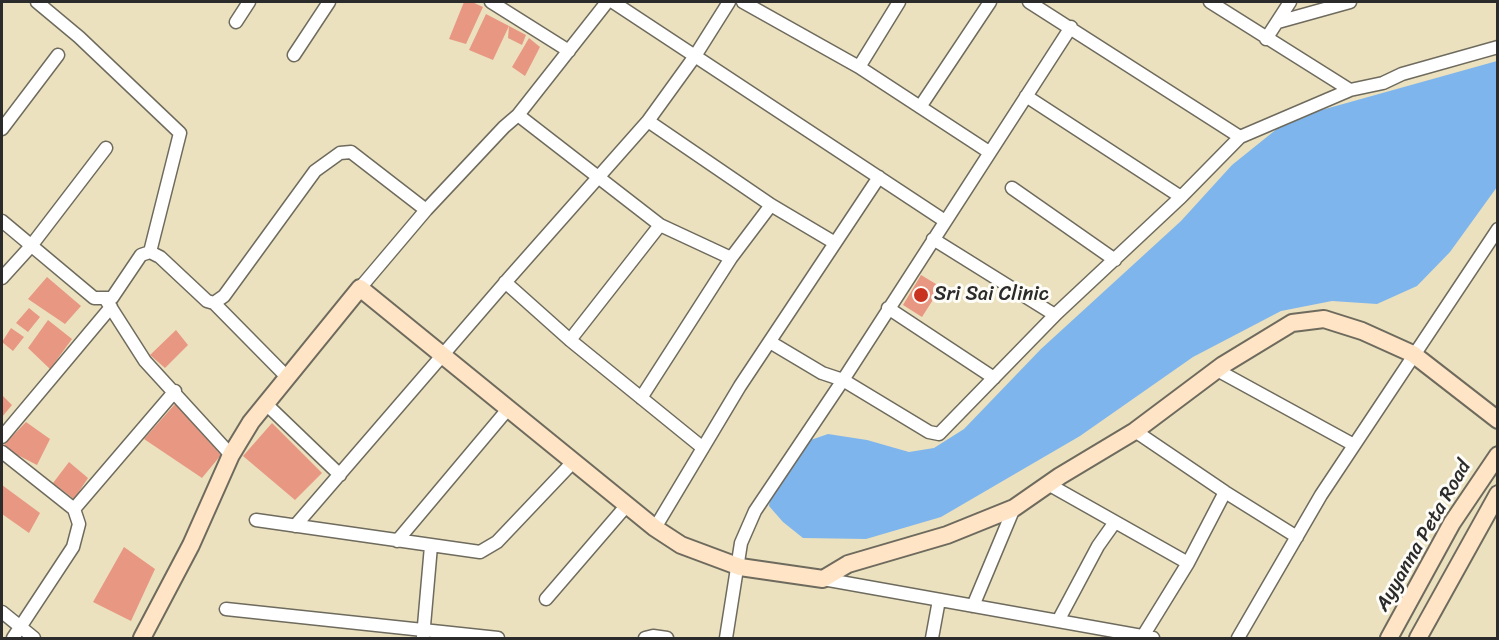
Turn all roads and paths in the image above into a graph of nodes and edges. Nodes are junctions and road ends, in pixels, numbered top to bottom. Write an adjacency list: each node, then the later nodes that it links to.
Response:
1 (37, 2): 47 (street)
2 (249, 2): 15 (street)
3 (329, 2): 22 (street)
4 (491, 2): 20 (street)
5 (607, 2): 20 (street)
6 (613, 2): 23 (street)
7 (729, 2): 23 (street)
8 (743, 2): 24 (street)
9 (899, 2): 24 (street)
10 (990, 2): 27 (street)
11 (1029, 2): 17 (street)
12 (1210, 2): 18 (street)
13 (1290, 2): 16 (street)
14 (1350, 2): 16 (street)
15 (236, 22)
16 (1278, 22): 18 (street)
17 (1071, 27): 26 (street); 31 (street)
18 (1266, 39): 25 (street)
19 (1497, 47): 25 (street)
20 (569, 51): 28 (street)
21 (58, 54): 30 (street)
22 (294, 55)
23 (695, 56): 29 (street); 35 (street)
24 (859, 67): 27 (street)
25 (1350, 90): 31 (street)
26 (1026, 96): 33 (street); 37 (street)
27 (920, 107): 33 (street)
28 (518, 115): 34 (street); 39 (street)
29 (648, 121): 34 (street); 38 (street)
30 (2, 129)
31 (1240, 137): 37 (street)
32 (106, 148): 46 (street)
33 (989, 152): 41 (street)
34 (599, 177): 42 (street); 51 (street)
35 (879, 177): 41 (street); 45 (street)
36 (1012, 188): 49 (street)
37 (1181, 197): 49 (street)
38 (771, 205): 45 (street); 48 (street)
39 (426, 210): 52 (street); 53 (street)
40 (2, 221): 46 (street)
41 (945, 221): 44 (street)
42 (660, 225): 48 (street); 57 (street)
43 (1497, 229): 59 (street)
44 (933, 239): 55 (street); 56 (street)
45 (835, 243): 58 (street)
46 (31, 246): 50 (street); 54 (street)
47 (150, 252): 53 (street); 54 (street)
48 (730, 258): 66 (street)
49 (1115, 260): 56 (street)
50 (2, 278)
51 (505, 282): 57 (street); 60 (street)
52 (360, 288): 60 (street); 62 (street)
53 (214, 303): 62 (street)
54 (108, 304): 65 (street); 71 (street)
55 (888, 308): 63 (street); 64 (street)
56 (1055, 315): 63 (street)
57 (570, 340): 66 (street)
58 (770, 342): 64 (street); 73 (street)
59 (1413, 354): 61 (street); 69 (street); 72 (street)
60 (442, 356): 68 (street); 78 (street)
61 (1217, 370): 70 (street); 72 (street)
62 (286, 376): 67 (street)
63 (994, 378): 64 (street)
64 (843, 380): 93 (street)
65 (175, 391): 75 (street); 84 (street)
66 (641, 398): 73 (street)
67 (265, 403): 75 (street); 78 (street)
68 (508, 409): 77 (street); 90 (street)
69 (1497, 420)
70 (1135, 431): 79 (street); 80 (street)
71 (2, 437)
72 (1354, 445): 89 (street)
73 (703, 448): 88 (street)
74 (2, 452): 84 (street)
75 (231, 455): 106 (street)
76 (1497, 455): 113 (street, Ayyanna Peta Road)
77 (573, 462): 82 (street); 91 (street)
78 (340, 475): 87 (street)
79 (1048, 484): 83 (street); 86 (street)
80 (1225, 492): 89 (street); 92 (street)
81 (1497, 494): 114 (street)
82 (627, 505): 88 (street); 95 (street)
83 (1014, 508): 94 (street); 97 (street)
84 (74, 509): 101 (street)
85 (256, 520): 87 (street)
86 (1115, 522): 92 (street); 100 (street)
87 (296, 526): 90 (street)
88 (655, 528): 93 (street)
89 (1297, 537): 112 (street)
90 (396, 541): 91 (street)
91 (431, 546): 102 (street)
92 (1188, 562): 103 (street)
93 (740, 567): 94 (street); 110 (street)
94 (823, 579): 96 (street)
95 (546, 599)
96 (939, 600): 97 (street); 111 (street)
97 (973, 606): 100 (street)
98 (226, 609): 102 (street)
99 (2, 612): 101 (street)
100 (1058, 621): 103 (street)
101 (20, 627): 104 (street); 105 (street)
102 (423, 634): 107 (street)
103 (1148, 637)
104 (13, 639)
105 (34, 639)
106 (142, 639)
107 (498, 639)
108 (645, 639): 109 (street)
109 (667, 639)
110 (726, 639)
111 (932, 639)
112 (1238, 639)
113 (1389, 639)
114 (1418, 639)

